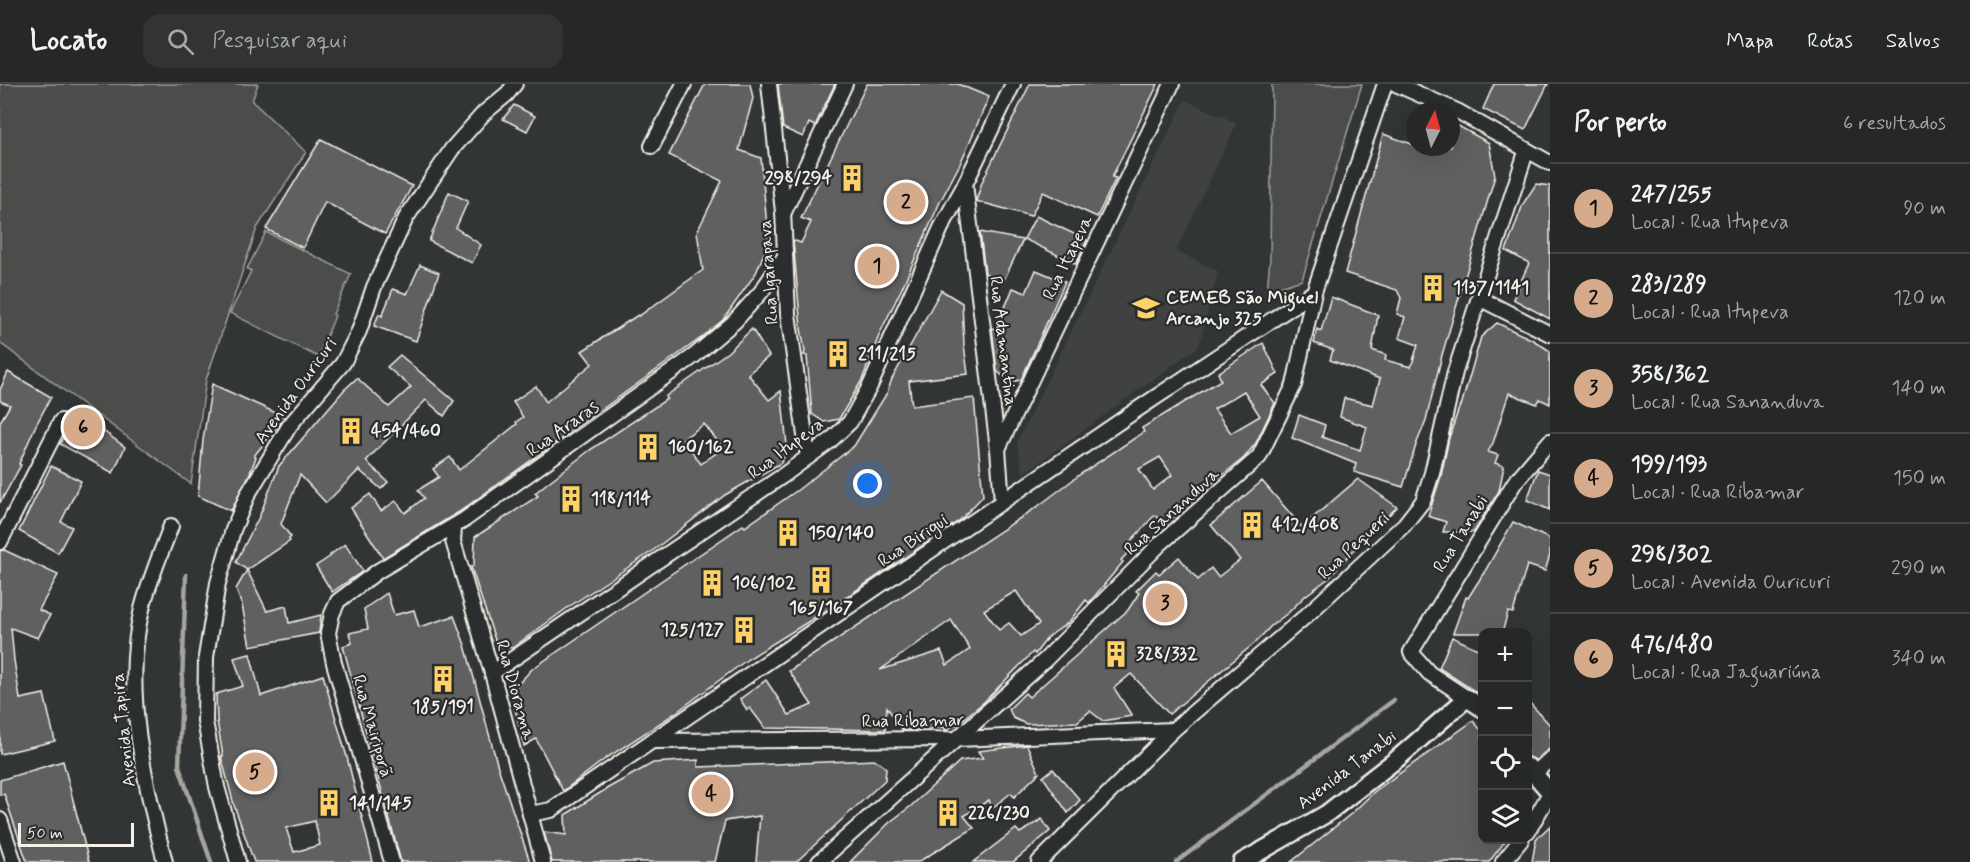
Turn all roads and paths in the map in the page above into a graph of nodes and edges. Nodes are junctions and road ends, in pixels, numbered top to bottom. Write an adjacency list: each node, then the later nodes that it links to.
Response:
1 (515, 84): 43 (street, Avenida Ouricuri)
2 (684, 84): 9 (street)
3 (769, 84): 13 (street, Rua Igarapava)
4 (845, 84): 13 (street)
5 (1013, 84): 12 (street, Rua Itupeva)
6 (1172, 84): 20 (street, Rua Itapeva)
7 (1385, 84): 15 (street, Rua Sananduva)
8 (1396, 84): 10 (street)
9 (652, 146)
10 (1527, 152): 11 (street); 16 (street, Rua Pequeri)
11 (1550, 163)
12 (965, 184): 20 (street, Rua Adamantina); 21 (street, Rua Itupeva)
13 (783, 212): 14 (street, Rua Igarapava)
14 (784, 258): 21 (street, Rua Igarapava); 24 (street, Rua Araras)
15 (1314, 292): 22 (street, Rua Birigui); 31 (street, Rua Sananduva)
16 (1479, 298): 17 (street); 30 (street, Rua Pequeri)
17 (1550, 334)
18 (61, 421): 25 (street)
19 (1550, 441): 28 (street, Rua Tanabi)
20 (998, 448): 22 (street, Rua Adamantina)
21 (808, 457): 27 (street, Rua Itupeva)
22 (1002, 502): 32 (street, Rua Birigui)
23 (171, 526): 42 (street, Avenida Tapira)
24 (454, 527): 26 (street, Rua Araras); 27 (street, Rua Diorama)
25 (0, 542)
26 (338, 601): 44 (street, Rua Mairiporã)
27 (492, 673): 37 (street, Rua Diorama)
28 (1467, 698): 29 (street); 48 (street, Avenida Tanabi)
29 (1478, 705)
30 (1173, 730): 31 (street, Rua Ribamar); 47 (street, Rua Pequeri)
31 (957, 739): 32 (street, Rua Ribamar); 46 (street, Rua Sananduva)
32 (652, 741): 37 (street, Rua Birigui)
33 (1550, 759): 34 (street)
34 (1532, 770)
35 (1532, 773): 36 (street)
36 (1550, 792): 39 (street)
37 (530, 814): 45 (street, Rua Diorama)
38 (0, 820): 41 (street)
39 (1532, 823)
40 (1518, 844): 49 (street)
41 (14, 862)
42 (165, 862)
43 (238, 862)
44 (392, 862)
45 (543, 862)
46 (819, 862)
47 (1039, 862)
48 (1242, 862)
49 (1503, 862)

